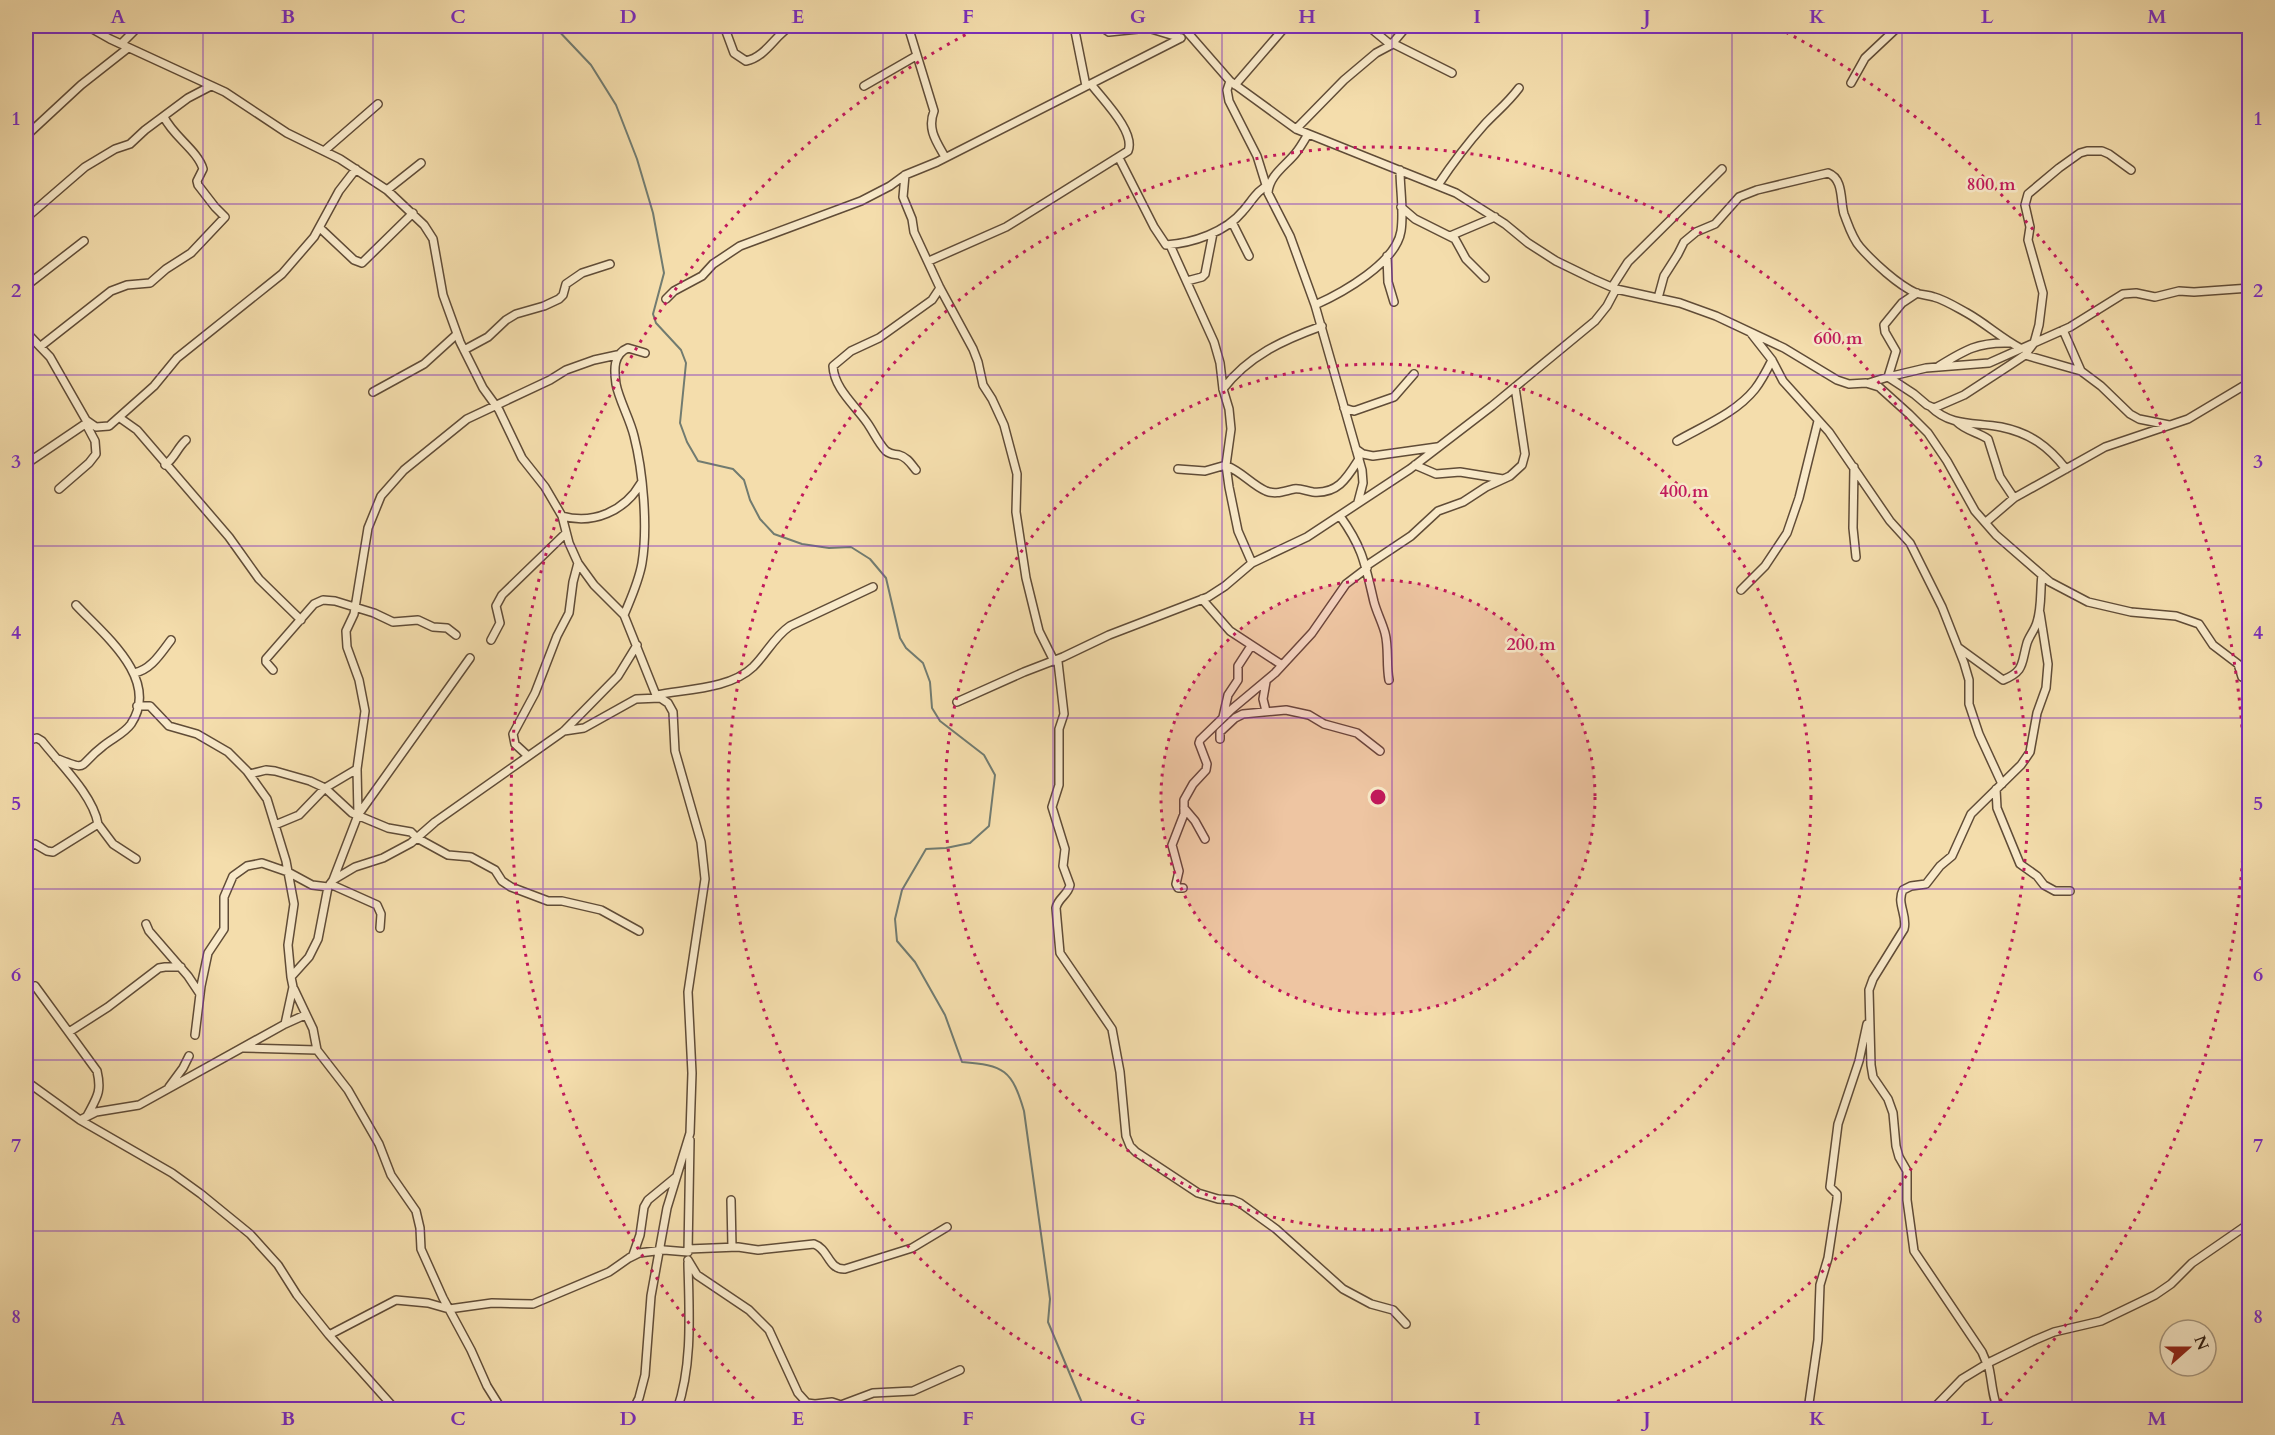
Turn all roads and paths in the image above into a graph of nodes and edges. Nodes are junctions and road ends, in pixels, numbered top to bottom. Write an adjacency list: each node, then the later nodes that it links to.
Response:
1 (87, 26): 15 (street)
2 (139, 26): 15 (street)
3 (724, 26): 4 (street)
4 (791, 26)
5 (908, 26): 18 (street)
6 (1074, 26): 22 (street)
7 (1100, 26): 13 (street)
8 (1182, 26): 14 (street)
9 (1286, 26): 20 (street)
10 (1368, 26): 16 (street)
11 (1407, 26): 16 (street)
12 (1899, 26): 21 (street)
13 (1180, 38): 14 (street); 22 (street)
14 (1193, 38): 20 (street)
15 (121, 44): 17 (street)
16 (1391, 44): 19 (street); 28 (street)
17 (128, 48): 23 (street); 30 (street)
18 (916, 56): 24 (street); 32 (street)
19 (1452, 74)
20 (1233, 83): 28 (street); 41 (street)
21 (1851, 83)
22 (1088, 85): 32 (street); 33 (street)
23 (211, 86): 27 (street); 31 (street)
24 (864, 86)
25 (1519, 88): 40 (street)
26 (378, 104): 31 (street)
27 (164, 117): 46 (street); 75 (street)
28 (1296, 129): 29 (street)
29 (1308, 134): 37 (street); 41 (street)
30 (26, 135)
31 (324, 151): 35 (street)
32 (945, 158): 39 (street)
33 (1119, 158): 52 (street); 55 (street)
34 (421, 163): 42 (street)
35 (356, 169): 42 (street); 48 (street)
36 (1722, 169): 61 (street)
37 (1400, 170): 40 (street); 43 (street)
38 (2131, 170): 74 (street)
39 (905, 175): 55 (street); 65 (street)
40 (1438, 184): 45 (street)
41 (1268, 185): 47 (street); 67 (street)
42 (387, 190): 44 (street)
43 (1401, 207): 50 (street); 54 (street)
44 (413, 213): 48 (street); 72 (street)
45 (1495, 217): 50 (street); 61 (street)
46 (26, 218)
47 (1232, 222): 49 (street); 53 (street)
48 (320, 228): 94 (street)
49 (1213, 233): 52 (street); 58 (street)
50 (1450, 236): 57 (street)
51 (84, 241): 59 (street)
52 (1170, 245): 58 (street)
53 (1249, 256)
54 (1387, 256): 66 (street); 67 (street)
55 (928, 261): 60 (street)
56 (610, 264): 77 (street)
57 (1485, 278)
58 (1187, 281): 89 (street)
59 (26, 286)
60 (940, 288): 111 (street); 141 (street)
61 (1614, 288): 64 (street); 88 (street)
62 (2250, 288): 70 (street)
63 (1917, 293): 64 (street); 73 (street); 85 (street)
64 (1658, 298): 69 (street)
65 (666, 299)
66 (1394, 302)
67 (1315, 305): 68 (street)
68 (1322, 326): 89 (street); 93 (street)
69 (1749, 330): 81 (street); 87 (street)
70 (2063, 330): 74 (street); 83 (street)
71 (26, 332): 75 (street)
72 (457, 334): 77 (street); 90 (street)
73 (2011, 343): 76 (street); 82 (street)
74 (2034, 343): 76 (street); 80 (street)
75 (41, 346): 97 (street)
76 (2020, 348): 82 (street)
77 (464, 350): 91 (street)
78 (645, 353): 79 (street)
79 (617, 355): 91 (street); 113 (street)
80 (2025, 356): 83 (street); 92 (street)
81 (1772, 360): 95 (street); 100 (street)
82 (1937, 368): 85 (street)
83 (2081, 371): 98 (street)
84 (1414, 374): 93 (street)
85 (1888, 377): 87 (street); 92 (street)
86 (2250, 382): 98 (street)
87 (1866, 383): 119 (street)
88 (1515, 387): 101 (street); 112 (street)
89 (1222, 389): 106 (street)
90 (373, 392)
91 (496, 406): 117 (street); 130 (street)
92 (1931, 407): 96 (street)
93 (1344, 408): 102 (street)
94 (120, 418): 97 (street); 105 (street)
95 (1818, 421): 108 (street); 127 (street)
96 (1956, 422): 110 (street); 115 (street)
97 (87, 423): 104 (street); 114 (street)
98 (2172, 426): 110 (street)
99 (186, 440): 105 (street)
100 (1677, 441)
101 (1440, 446): 102 (street); 107 (street)
102 (1356, 449): 103 (street)
103 (1359, 459): 106 (street); 116 (street)
104 (26, 464)
105 (165, 465): 133 (street)
106 (1226, 465): 109 (street); 123 (street)
107 (1415, 465): 112 (street); 116 (street)
108 (1854, 467): 121 (street); 139 (street)
109 (1178, 468)
110 (2066, 469): 115 (street)
111 (916, 470)
112 (1504, 479): 124 (street)
113 (641, 483): 117 (street); 132 (street)
114 (58, 489)
115 (2014, 498): 119 (street)
116 (1358, 502): 118 (street)
117 (562, 516): 120 (street)
118 (1340, 516): 123 (street); 124 (street)
119 (1986, 522): 125 (street)
120 (566, 533): 122 (street); 136 (street)
121 (1856, 557)
122 (578, 563): 132 (street); 157 (street)
123 (1252, 563): 128 (street)
124 (1367, 567): 142 (street); 145 (street)
125 (2042, 575): 131 (street); 146 (street)
126 (873, 587): 148 (street)
127 (1741, 590)
128 (1203, 599): 138 (street); 141 (street)
129 (76, 605): 144 (street)
130 (355, 609): 133 (street); 134 (street); 159 (street)
131 (2040, 613): 139 (street); 161 (street)
132 (624, 615): 137 (street)
133 (301, 620): 143 (street)
134 (456, 635)
135 (171, 640): 144 (street)
136 (491, 640)
137 (637, 645): 148 (street); 153 (street)
138 (1251, 646): 142 (street); 152 (street)
139 (1958, 647): 161 (street)
140 (470, 658): 164 (street)
141 (1056, 661): 149 (street); 205 (street)
142 (1282, 665): 147 (street)
143 (273, 670)
144 (134, 674): 150 (street)
145 (1389, 680)
146 (2250, 680)
147 (1266, 682): 151 (street); 152 (street)
148 (658, 696): 153 (street); 195 (street)
149 (957, 702)
150 (137, 706): 158 (street); 160 (street)
151 (1266, 711): 154 (street); 156 (street)
152 (1223, 718): 163 (street)
153 (564, 731): 157 (street)
154 (1220, 739)
155 (26, 741): 158 (street)
156 (1380, 751)
157 (528, 756): 167 (street)
158 (56, 758): 165 (street)
159 (357, 769): 162 (street); 164 (street)
160 (250, 774): 162 (street); 166 (street)
161 (1999, 787): 174 (street); 184 (street)
162 (326, 788): 164 (street); 166 (street)
163 (1184, 808): 168 (street); 173 (street)
164 (358, 815): 167 (street); 172 (street)
165 (98, 824): 169 (street); 170 (street)
166 (274, 825): 171 (street)
167 (417, 838): 172 (street); 177 (street)
168 (1205, 839)
169 (26, 849)
170 (136, 859)
171 (288, 872): 172 (street); 179 (street); 182 (street)
172 (330, 884): 176 (street); 179 (street)
173 (1183, 888)
174 (2070, 891)
175 (146, 924): 178 (street)
176 (380, 928)
177 (639, 931)
178 (181, 968): 182 (street); 186 (street)
179 (291, 976): 181 (street)
180 (35, 986): 186 (street)
181 (293, 987): 183 (street); 185 (street)
182 (200, 994): 187 (street)
183 (305, 1015): 185 (street); 189 (street)
184 (1869, 1015): 207 (street); 213 (street)
185 (285, 1024): 188 (street)
186 (69, 1032): 193 (street)
187 (195, 1035)
188 (242, 1048): 189 (street); 192 (street)
189 (317, 1050): 204 (street)
190 (189, 1056): 192 (street)
191 (26, 1081): 194 (street)
192 (167, 1089): 193 (street)
193 (87, 1116): 194 (street)
194 (80, 1120): 206 (street)
195 (690, 1133): 196 (street); 202 (street)
196 (678, 1175): 201 (street); 203 (street)
197 (731, 1200): 200 (street)
198 (2250, 1222): 207 (street)
199 (947, 1227): 200 (street)
200 (732, 1247): 202 (street)
201 (658, 1250): 202 (street); 203 (street); 211 (street)
202 (688, 1253): 208 (street); 212 (street)
203 (633, 1255): 204 (street)
204 (449, 1309): 206 (street); 210 (street)
205 (1406, 1324)
206 (329, 1335): 209 (street)
207 (1988, 1364): 214 (street); 215 (street)
208 (960, 1370)
209 (396, 1410)
210 (502, 1410)
211 (633, 1410)
212 (677, 1410)
213 (1808, 1410)
214 (1932, 1410)
215 (1999, 1410)

